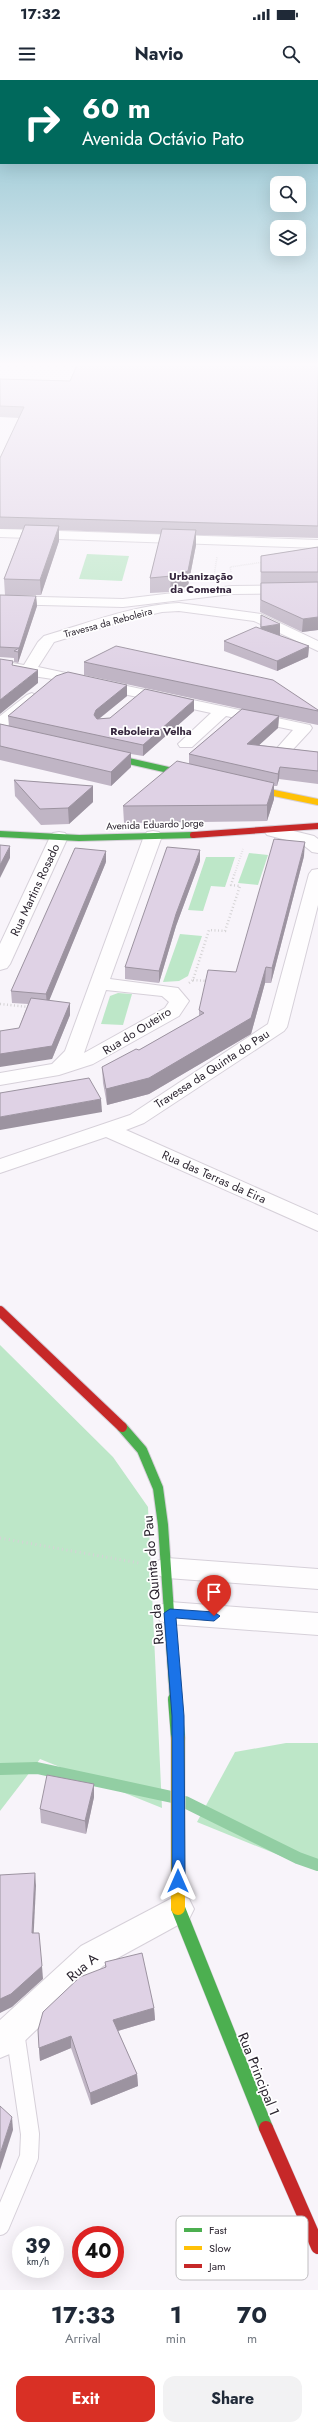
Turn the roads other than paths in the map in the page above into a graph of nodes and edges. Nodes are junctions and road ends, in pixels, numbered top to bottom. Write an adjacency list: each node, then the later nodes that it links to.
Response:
1 (0, 533): 2 (street)
2 (318, 544)
3 (318, 588): 4 (street)
4 (0, 600)
5 (318, 647): 7 (street, Travessa da Reboleira)
6 (0, 666): 7 (street)
7 (29, 670): 8 (street)
8 (59, 675): 9 (street); 12 (street)
9 (142, 692): 10 (street); 11 (street)
10 (125, 706)
11 (223, 710): 13 (street); 15 (street)
12 (3, 730)
13 (186, 744)
14 (93, 753): 16 (street)
15 (278, 756)
16 (201, 777)
17 (239, 786): 18 (street)
18 (318, 802)
19 (316, 825): 20 (street, Avenida Eduardo Jorge)
20 (273, 831): 22 (street, Avenida Eduardo Jorge); 24 (street)
21 (0, 834): 23 (street, Avenida Eduardo Jorge)
22 (154, 836): 23 (street, Avenida Eduardo Jorge); 27 (street)
23 (59, 837): 26 (street, Rua Martins Rosado)
24 (318, 848)
25 (318, 874): 30 (street, Travessa da Quinta do Pau)
26 (0, 964)
27 (100, 984): 28 (street); 28 (street, Rua do Outeiro)
28 (59, 1068): 29 (street, Rua do Outeiro)
29 (0, 1079)
30 (109, 1130): 31 (street, Travessa da Quinta do Pau); 32 (street, Rua das Terras da Eira)
31 (0, 1166)
32 (318, 1224)
33 (0, 1311): 34 (street, Rua da Quinta do Pau)
34 (167, 1568): 35 (street); 36 (street, Rua da Quinta do Pau)
35 (318, 1579)
36 (170, 1613): 37 (street); 38 (street, Rua da Quinta do Pau)
37 (318, 1624)
38 (178, 1910): 39 (street, Rua A); 40 (street, Rua Principal 1)
39 (7, 2036): 42 (lane)
40 (304, 2216)
41 (308, 2224): 43 (street, Rua Principal 1)
42 (0, 2226)
43 (318, 2247)

